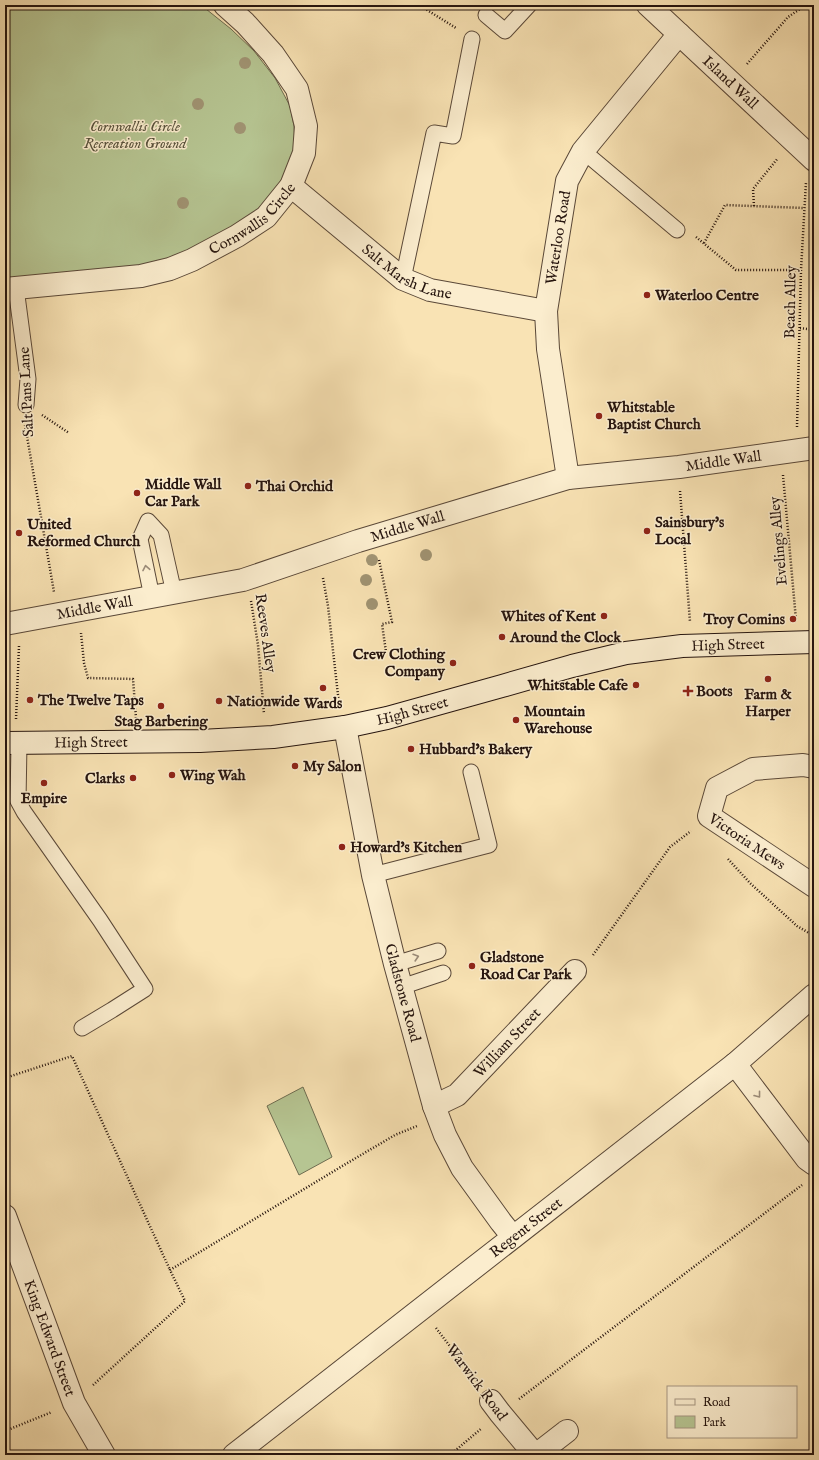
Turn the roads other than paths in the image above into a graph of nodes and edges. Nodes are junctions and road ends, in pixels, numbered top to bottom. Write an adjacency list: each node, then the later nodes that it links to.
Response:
1 (225, 5): 9 (street, Cornwallis Circle)
2 (529, 5): 4 (lane)
3 (648, 5): 5 (street, Island Wall)
4 (486, 15)
5 (679, 34): 7 (street, Waterloo Road); 8 (street, Island Wall)
6 (472, 39): 11 (lane)
7 (583, 151): 10 (lane); 13 (street, Waterloo Road)
8 (805, 151)
9 (291, 186): 11 (street, Salt Marsh Lane); 12 (street, Cornwallis Circle)
10 (677, 230)
11 (403, 279): 13 (street, Salt Marsh Lane)
12 (10, 289): 14 (lane, Salt Pans Lane)
13 (546, 311): 16 (street, Waterloo Road)
14 (26, 405)
15 (797, 451): 16 (street, Middle Wall)
16 (568, 478): 17 (street, Middle Wall)
17 (174, 593): 18 (street, Middle Wall); 18 (lane, one-way to 17)
18 (152, 597): 19 (street, Middle Wall)
19 (12, 623)
20 (814, 642): 21 (street, High Street)
21 (344, 727): 22 (street, High Street); 25 (street, Gladstone Road)
22 (14, 737): 33 (lane)
23 (814, 767): 26 (street, Victoria Mews)
24 (471, 772): 25 (lane)
25 (373, 875): 28 (street, Gladstone Road)
26 (814, 886)
27 (438, 951): 28 (lane, one-way to 27)
28 (395, 964): 31 (street, Gladstone Road)
29 (575, 971): 35 (street, William Street)
30 (443, 973): 31 (lane)
31 (402, 987): 35 (street, Gladstone Road)
32 (814, 995): 34 (street, Regent Street)
33 (82, 1028)
34 (735, 1064): 36 (street, one-way to 36); 38 (street, Regent Street)
35 (436, 1112): 38 (street, Gladstone Road)
36 (811, 1173)
37 (5, 1216): 41 (street, King Edward Street)
38 (513, 1237): 42 (street, Regent Street)
39 (496, 1407): 43 (street, Warwick Road)
40 (567, 1431): 43 (street, Warwick Road)
41 (104, 1455)
42 (234, 1455)
43 (535, 1455)

